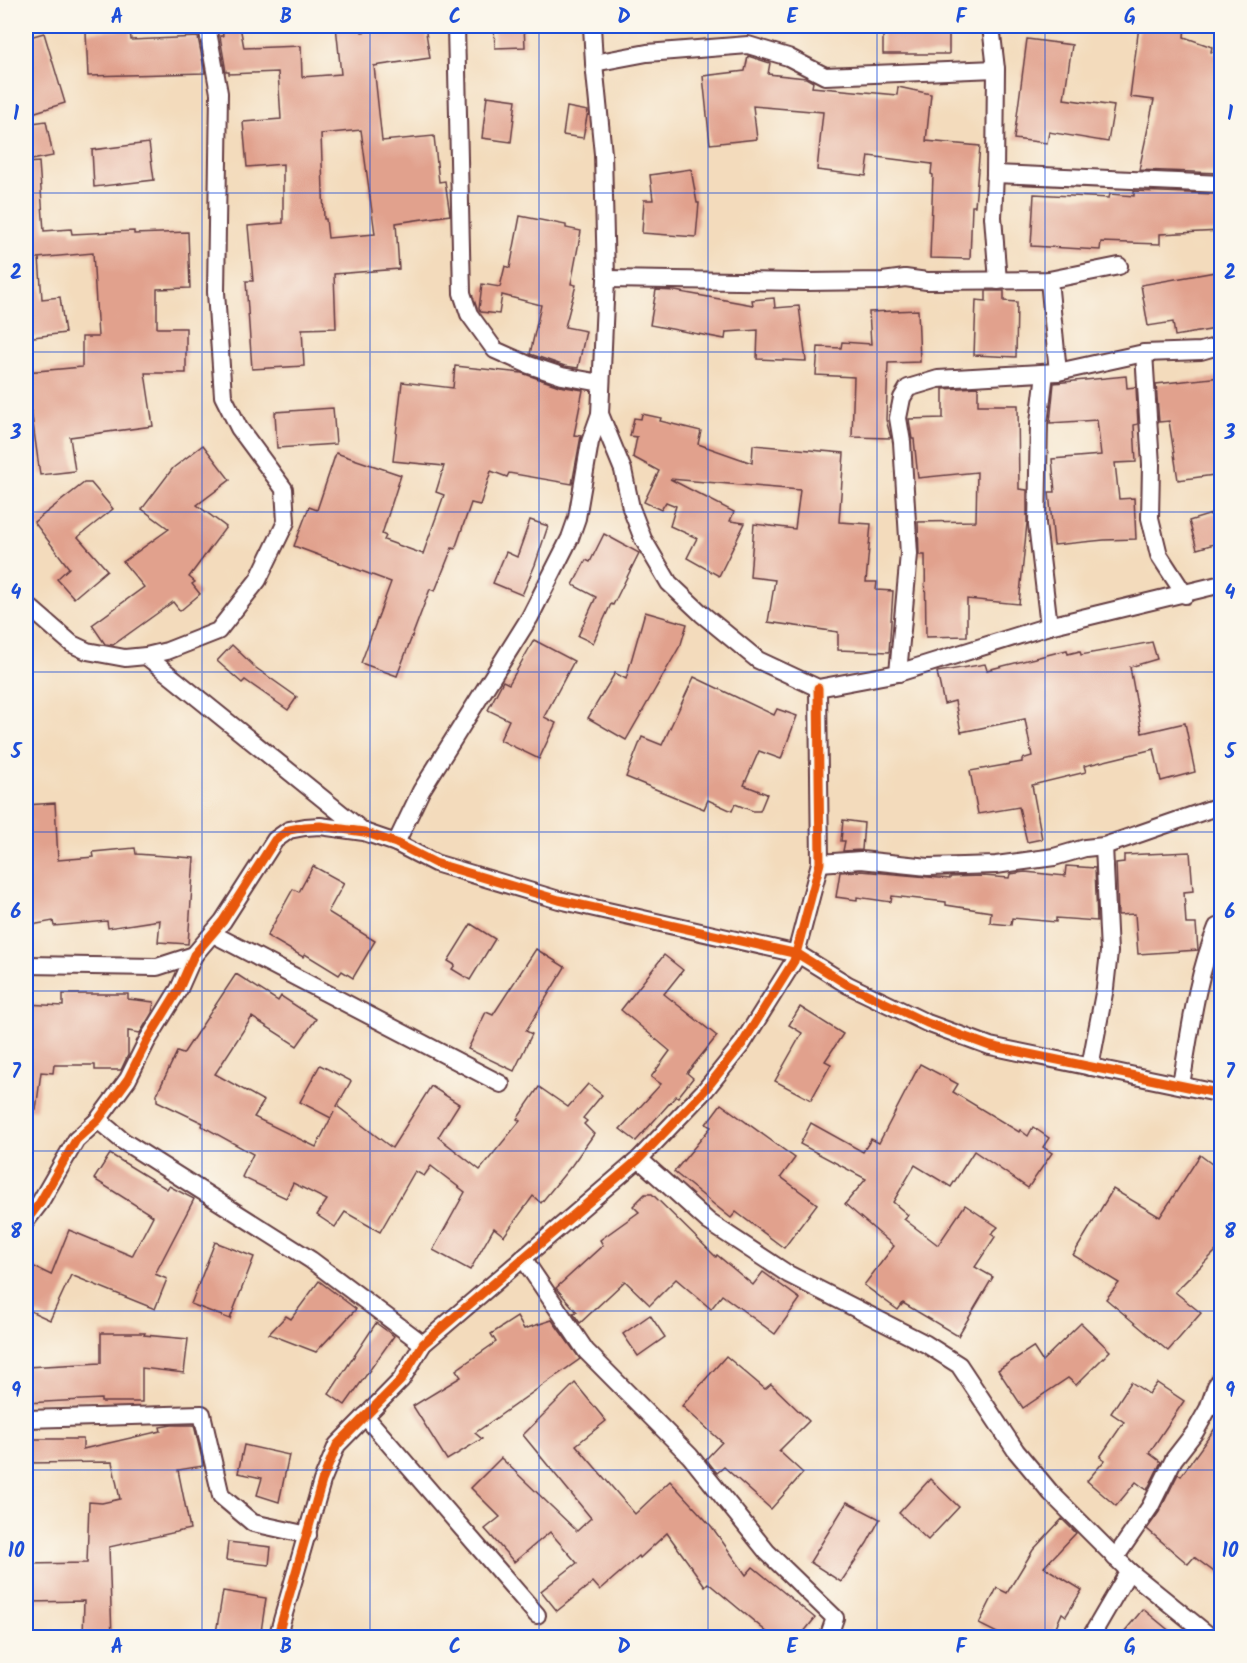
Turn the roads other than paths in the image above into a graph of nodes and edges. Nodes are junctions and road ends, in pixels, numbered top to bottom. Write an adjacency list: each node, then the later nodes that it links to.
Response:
1 (207, 26): 22 (street)
2 (456, 26): 16 (street)
3 (592, 26): 5 (street)
4 (991, 26): 6 (street)
5 (594, 63): 6 (street); 10 (street)
6 (996, 69): 7 (street)
7 (995, 174): 8 (street); 12 (street)
8 (1221, 184)
9 (1119, 266): 11 (street)
10 (606, 279): 12 (street); 16 (street)
11 (1049, 280): 12 (street); 15 (street)
12 (998, 281)
13 (1221, 345): 14 (street)
14 (1144, 353): 15 (street); 19 (street)
15 (1051, 373): 21 (street); 23 (street)
16 (601, 383): 17 (street)
17 (600, 414): 24 (street); 27 (street)
18 (1221, 584): 19 (street)
19 (1185, 594): 21 (street)
20 (26, 604): 22 (street)
21 (1049, 626): 23 (street)
22 (146, 656): 26 (street)
23 (898, 673): 24 (street)
24 (818, 688): 29 (street)
25 (1221, 805): 28 (street)
26 (364, 832): 27 (street); 31 (street)
27 (396, 843): 32 (street)
28 (1104, 846): 29 (street); 37 (street)
29 (820, 863): 32 (street)
30 (1218, 927): 39 (street)
31 (213, 934): 33 (street); 38 (street)
32 (798, 954): 37 (street); 42 (street)
33 (194, 955): 35 (street); 36 (street)
34 (26, 965): 35 (street)
35 (157, 967): 36 (street)
36 (179, 989): 41 (street)
37 (1090, 1067): 39 (street)
38 (501, 1084)
39 (1181, 1085): 40 (street)
40 (1221, 1094)
41 (98, 1120): 43 (street); 45 (street)
42 (639, 1159): 44 (street); 50 (street)
43 (26, 1221)
44 (523, 1258): 45 (street); 54 (street)
45 (423, 1344): 47 (street)
46 (1221, 1377): 50 (street)
47 (364, 1416): 49 (street); 52 (street)
48 (26, 1419): 49 (street)
49 (308, 1535): 53 (street)
50 (1115, 1558): 51 (street)
51 (1129, 1571): 55 (street); 56 (street)
52 (537, 1615)
53 (277, 1638)
54 (828, 1638)
55 (1090, 1638)
56 (1212, 1638)

